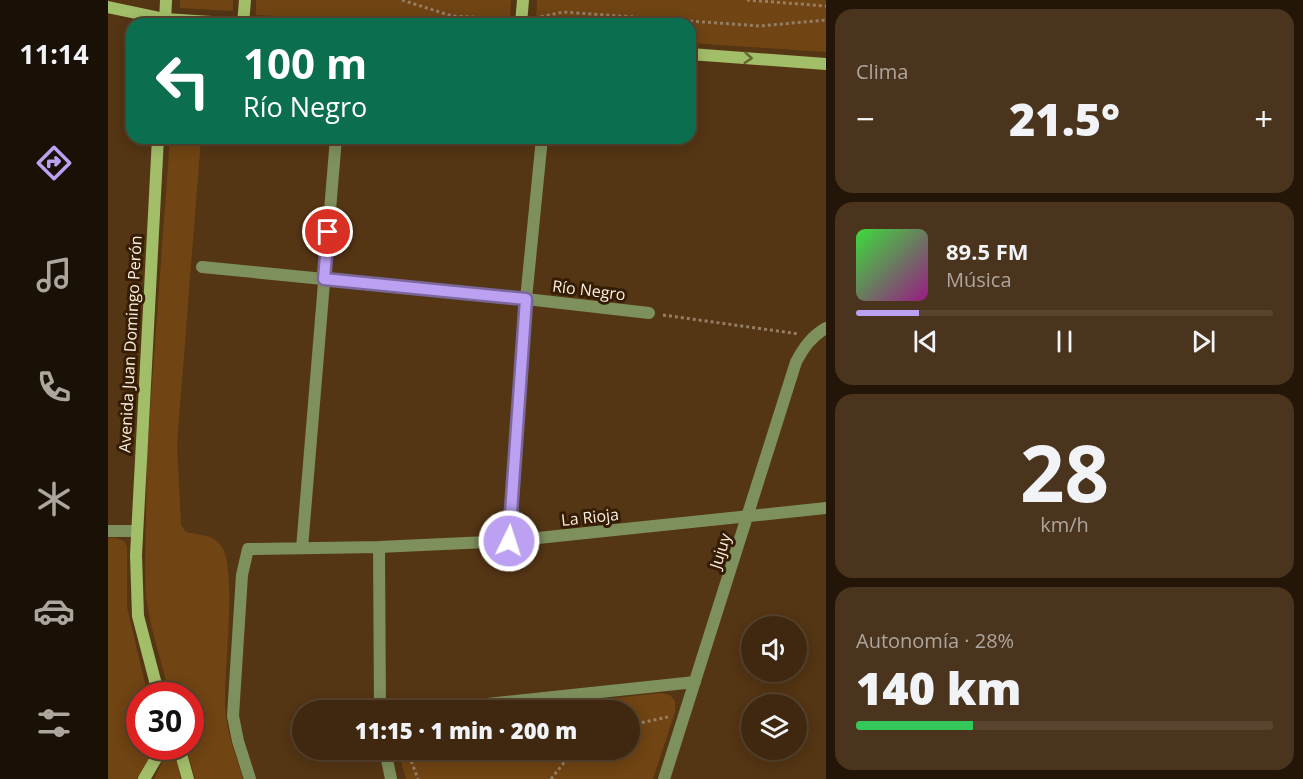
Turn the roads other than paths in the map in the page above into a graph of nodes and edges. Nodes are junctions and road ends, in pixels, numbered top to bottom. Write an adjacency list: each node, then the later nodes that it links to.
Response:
1 (166, 0): 6 (main road)
2 (245, 0): 7 (main road)
3 (523, 0): 8 (main road)
4 (108, 7): 5 (main road)
5 (150, 18)
6 (165, 18)
7 (243, 18)
8 (521, 18)
9 (696, 54): 10 (main road, one-way to 10)
10 (826, 64)
11 (158, 144): 22 (main road, Avenida Juan Domingo Perón)
12 (335, 144): 15 (street)
13 (541, 144): 16 (street)
14 (202, 267): 15 (street, Río Negro)
15 (324, 279): 16 (street, Río Negro); 25 (street)
16 (526, 299): 17 (street, Río Negro); 23 (street)
17 (649, 314)
18 (826, 328): 20 (street, Jujuy)
19 (826, 508): 20 (street, La Rioja)
20 (748, 518): 23 (street, La Rioja); 27 (street, Jujuy)
21 (108, 531): 22 (street)
22 (136, 531): 26 (main road, Avenida Juan Domingo Perón)
23 (509, 541): 24 (street, La Rioja)
24 (379, 547): 25 (street, La Rioja); 28 (street)
25 (302, 548): 35 (street, La Rioja)
26 (156, 682)
27 (695, 682): 29 (street); 37 (street, Jujuy)
28 (380, 700)
29 (525, 700)
30 (155, 760): 33 (main road)
31 (183, 760): 34 (main road)
32 (387, 760): 36 (street)
33 (144, 779)
34 (188, 779)
35 (250, 779)
36 (391, 779)
37 (664, 779)

